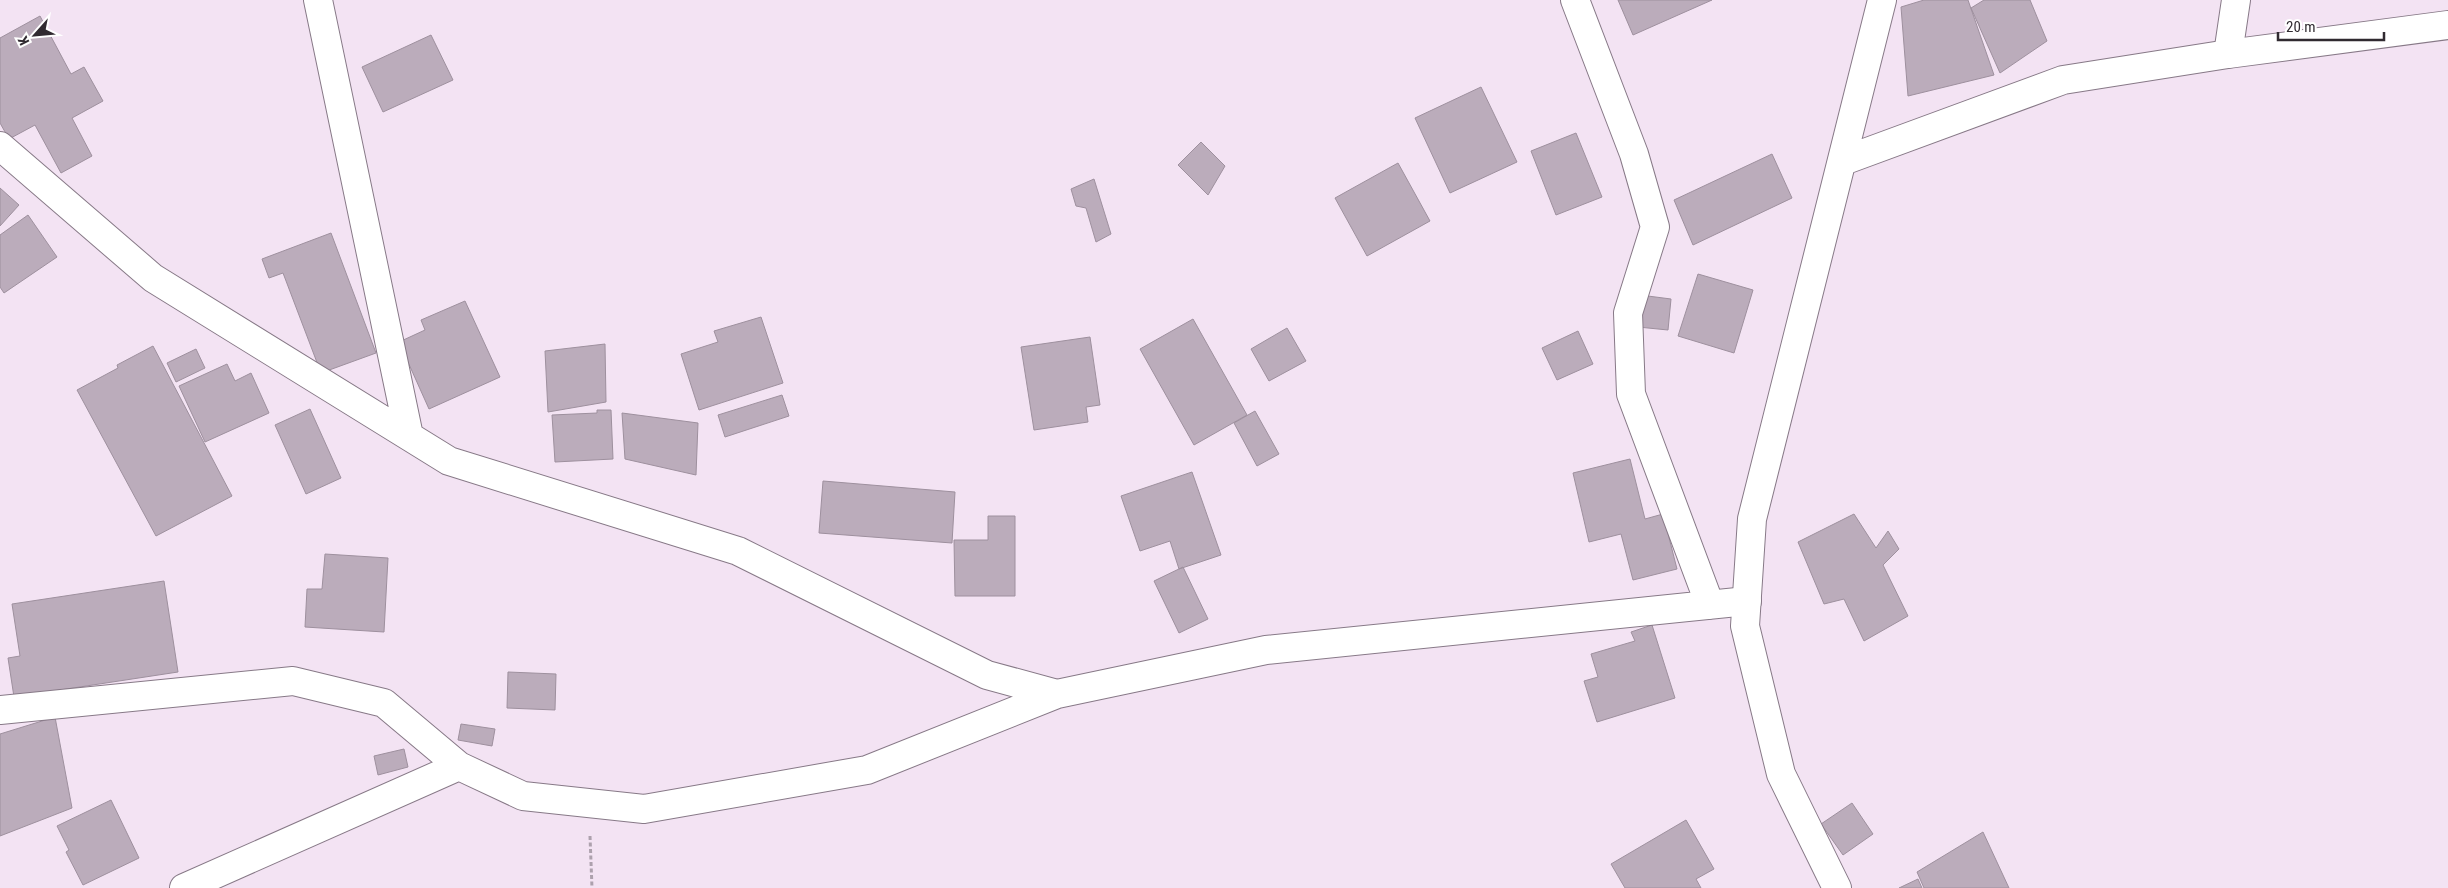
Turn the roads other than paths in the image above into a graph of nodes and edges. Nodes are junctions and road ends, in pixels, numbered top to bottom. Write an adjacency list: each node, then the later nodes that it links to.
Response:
1 (318, 0): 9 (street)
2 (1575, 0): 11 (street)
3 (1882, 0): 8 (street)
4 (2236, 0): 6 (street)
5 (2448, 25): 6 (street)
6 (2228, 54): 8 (street)
7 (0, 146): 9 (street)
8 (1843, 161): 10 (street)
9 (409, 436): 12 (street)
10 (1747, 601): 11 (street); 16 (street)
11 (1710, 605): 12 (street)
12 (1057, 694): 14 (street)
13 (0, 710): 14 (street)
14 (458, 766): 15 (street)
15 (184, 888)
16 (1837, 888)

